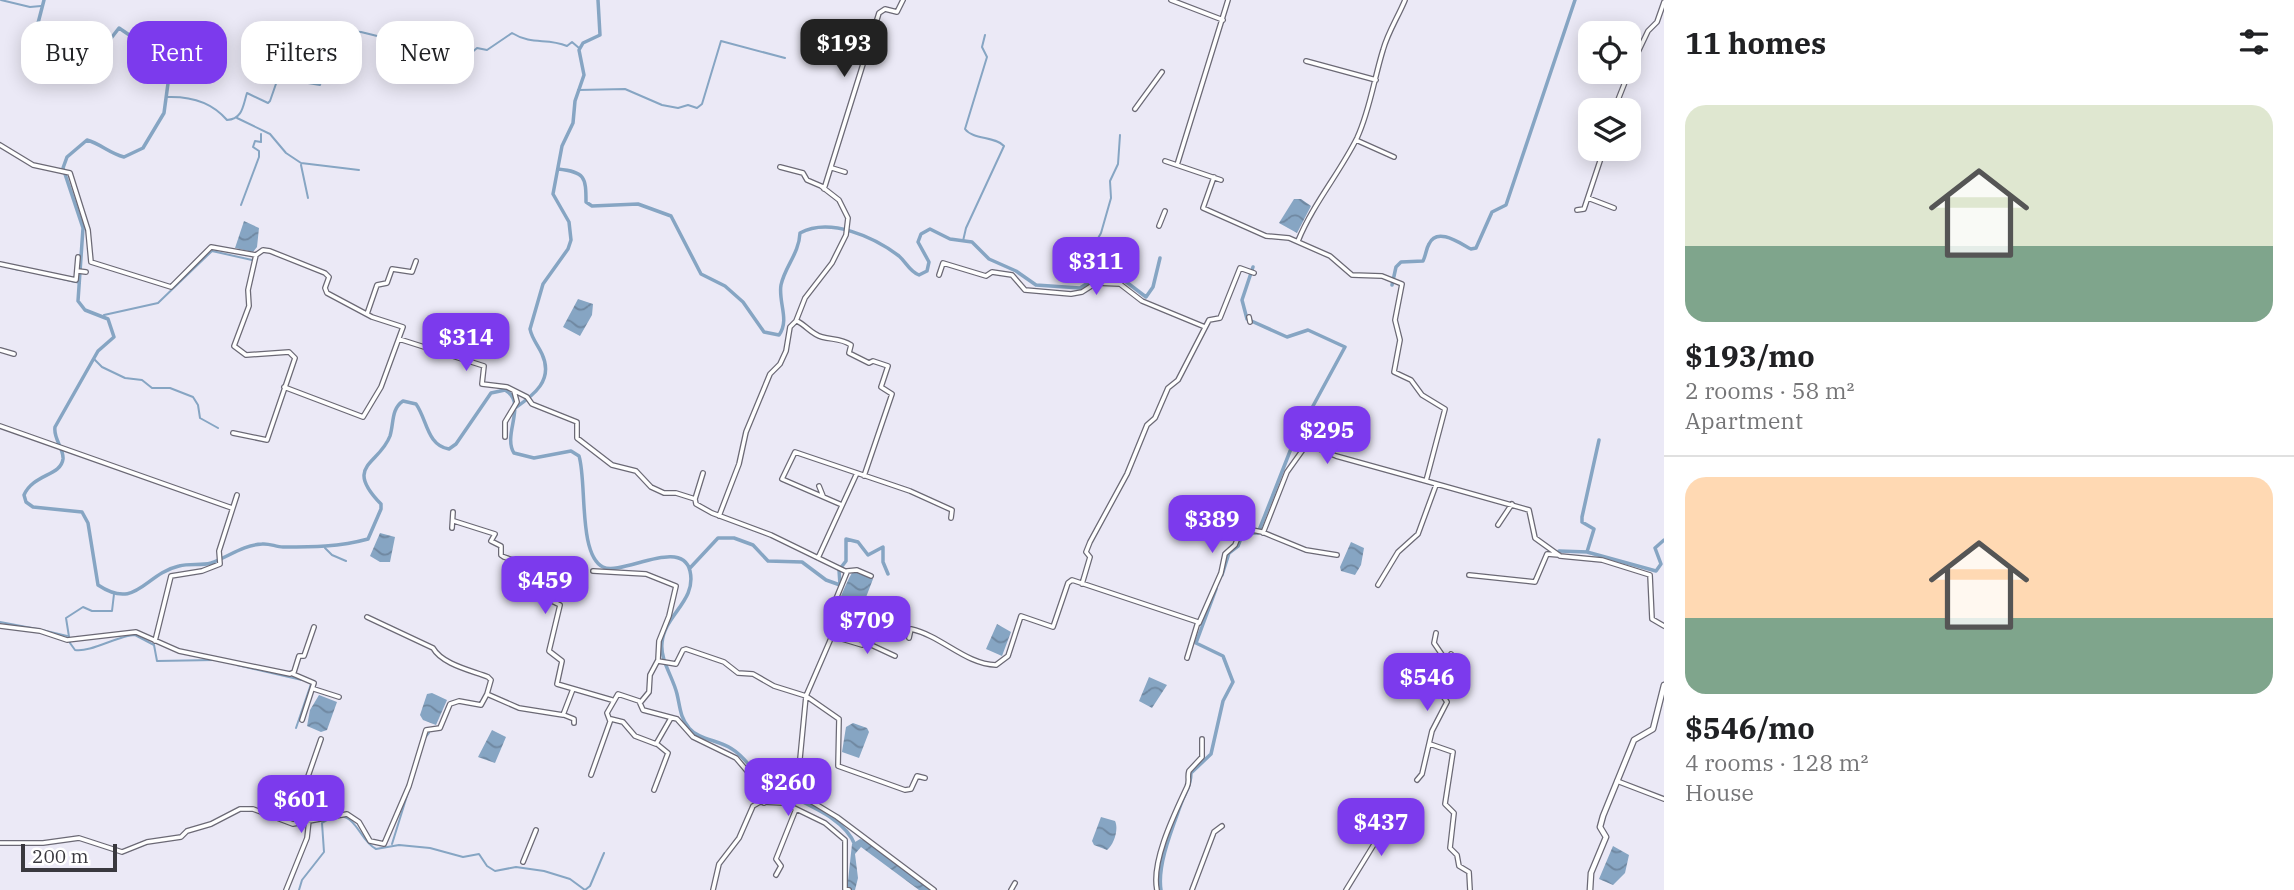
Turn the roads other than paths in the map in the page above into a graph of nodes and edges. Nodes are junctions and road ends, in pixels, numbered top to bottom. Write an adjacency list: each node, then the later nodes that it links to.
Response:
1 (903, 0): 19 (street)
2 (1171, 0): 6 (street)
3 (1228, 0): 6 (street)
4 (1405, 0): 10 (street)
5 (1664, 2): 7 (street)
6 (1223, 20): 17 (street)
7 (1641, 46)
8 (1306, 61): 10 (street)
9 (1162, 72): 11 (street)
10 (1376, 80): 12 (street)
11 (1135, 109)
12 (1356, 141): 14 (street); 29 (street)
13 (0, 145): 30 (street)
14 (1394, 157)
15 (1165, 161): 17 (street)
16 (1600, 161): 24 (street)
17 (1177, 165): 21 (street)
18 (780, 167): 23 (street)
19 (832, 168): 20 (street); 23 (street)
20 (845, 172)
21 (1214, 177): 22 (street); 29 (street)
22 (1221, 180)
23 (824, 189): 37 (street)
24 (1588, 198): 25 (street); 26 (street)
25 (1614, 208)
26 (1577, 210)
27 (1165, 211): 28 (street)
28 (1159, 226)
29 (1298, 241): 50 (street)
30 (256, 256): 36 (street); 42 (street)
31 (78, 257): 33 (street)
32 (416, 261): 36 (street)
33 (0, 264)
34 (1254, 273): 38 (street)
35 (939, 275): 38 (street)
36 (368, 314): 39 (street)
37 (796, 321): 49 (street); 61 (street)
38 (1205, 327): 75 (street)
39 (400, 339): 42 (street); 43 (street)
40 (0, 350): 41 (street)
41 (13, 354)
42 (284, 387): 45 (street)
43 (514, 390): 46 (street); 55 (street)
44 (0, 426): 58 (street)
45 (233, 433)
46 (505, 437)
47 (703, 473): 55 (street)
48 (857, 473): 49 (street); 54 (street); 57 (street)
49 (864, 475): 62 (street)
50 (1426, 481): 51 (street); 67 (street)
51 (1436, 485): 56 (street); 76 (street)
52 (819, 486): 54 (street)
53 (237, 495): 58 (street)
54 (823, 496): 57 (street)
55 (695, 499): 61 (street)
56 (1512, 504): 64 (street); 69 (street)
57 (842, 505): 70 (street)
58 (232, 508): 86 (street)
59 (1226, 509): 66 (street)
60 (453, 512): 63 (street)
61 (719, 516): 70 (street)
62 (951, 518)
63 (454, 520): 65 (street); 96 (street)
64 (1498, 525)
65 (452, 528)
66 (1242, 529): 67 (street); 78 (street)
67 (1263, 532): 68 (street)
68 (1337, 555)
69 (1559, 555): 73 (street); 79 (street)
70 (818, 558): 72 (street)
71 (593, 571): 91 (street)
72 (846, 571): 74 (street); 84 (street)
73 (1469, 575)
74 (871, 576)
75 (1082, 584): 78 (street); 82 (street)
76 (1378, 585)
77 (367, 617): 97 (street)
78 (1199, 623): 90 (street)
79 (1664, 625)
80 (0, 626): 86 (street)
81 (314, 627): 93 (street)
82 (911, 629): 85 (street); 87 (street)
83 (1436, 633): 92 (street)
84 (832, 636): 87 (street); 98 (street)
85 (909, 638)
86 (155, 641): 93 (street)
87 (867, 643): 89 (street)
88 (1451, 654): 92 (street)
89 (895, 656)
90 (1187, 658)
91 (658, 661): 98 (street); 101 (street)
92 (1449, 665): 110 (street)
93 (293, 674): 95 (street)
94 (1664, 685): 114 (street)
95 (314, 689): 99 (street); 104 (street)
96 (573, 689): 100 (street); 102 (street)
97 (487, 694): 102 (street); 122 (street)
98 (806, 696): 112 (street); 116 (street)
99 (339, 697)
100 (612, 700): 101 (street); 105 (street)
101 (640, 703): 103 (street)
102 (564, 715): 106 (street)
103 (671, 718): 109 (street); 118 (street)
104 (302, 720)
105 (610, 720): 109 (street); 111 (street)
106 (575, 723)
107 (321, 739): 123 (street)
108 (1202, 739): 135 (street)
109 (657, 744): 115 (street)
110 (1430, 744): 113 (street); 138 (street)
111 (591, 775)
112 (925, 778)
113 (1417, 780)
114 (1617, 781): 117 (street); 139 (street)
115 (654, 790)
116 (793, 793): 119 (street); 133 (street)
117 (1664, 799)
118 (764, 803): 119 (street); 131 (street)
119 (788, 804): 120 (street)
120 (796, 809): 128 (street); 132 (street)
121 (1392, 815): 137 (street)
122 (309, 820): 123 (street); 130 (street)
123 (301, 821): 126 (street)
124 (1222, 826): 136 (street)
125 (536, 830): 127 (street)
126 (0, 842)
127 (523, 862)
128 (776, 875)
129 (1015, 883): 134 (street)
130 (286, 890)
131 (713, 890)
132 (847, 890)
133 (934, 890)
134 (1011, 890)
135 (1157, 890)
136 (1192, 890)
137 (1346, 890)
138 (1470, 890)
139 (1590, 890)

